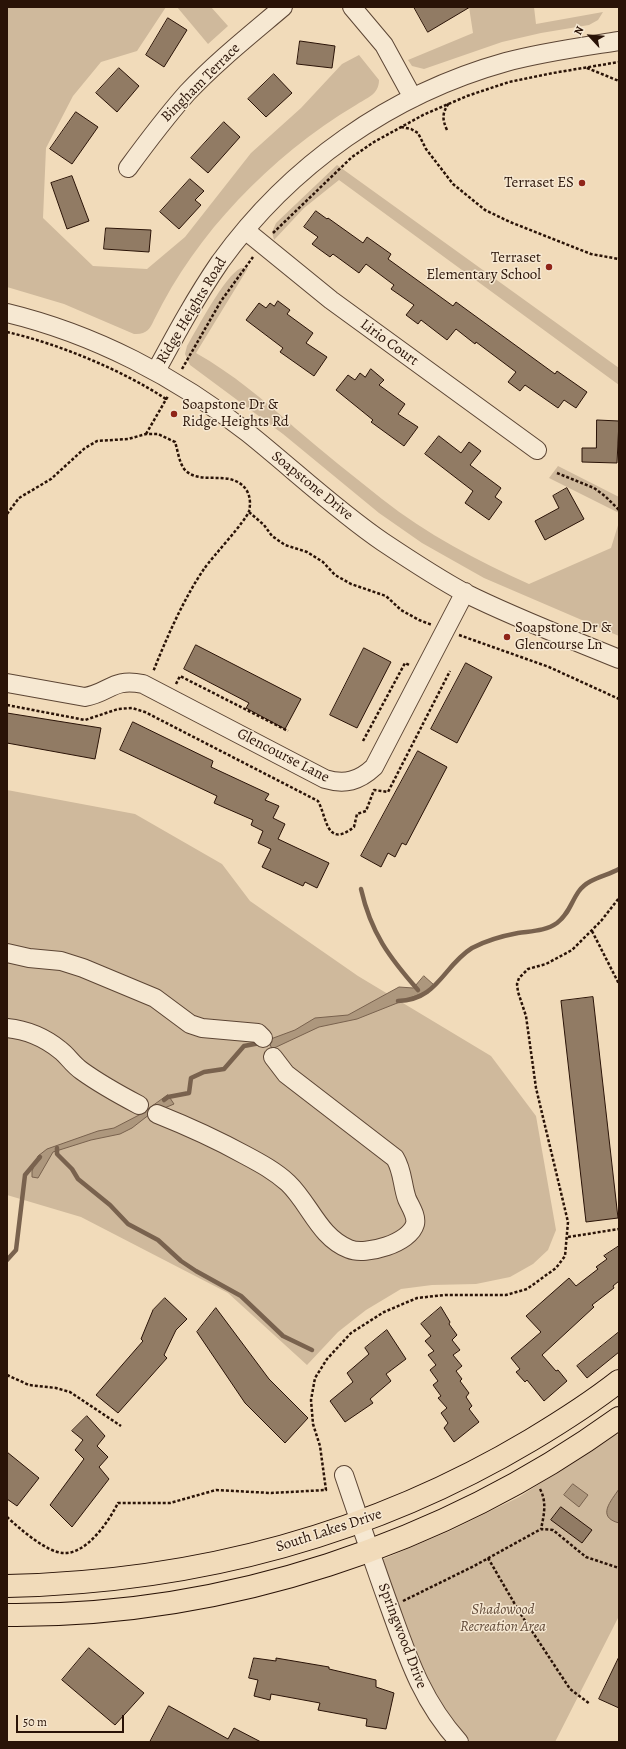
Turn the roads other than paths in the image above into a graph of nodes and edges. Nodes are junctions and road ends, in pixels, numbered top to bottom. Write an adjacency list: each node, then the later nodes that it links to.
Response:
1 (283, 7): 5 (street, Bingham Terrace)
2 (352, 7): 4 (street)
3 (619, 41): 4 (street, Ridge Heights Road)
4 (413, 98): 6 (street, Ridge Heights Road)
5 (128, 168)
6 (245, 230): 8 (street, Ridge Heights Road); 9 (street, Lirio Court)
7 (7, 313): 8 (street, Soapstone Drive)
8 (156, 371): 10 (street, Soapstone Drive)
9 (537, 450)
10 (464, 592): 11 (street, Soapstone Drive); 12 (street, Glencourse Lane)
11 (619, 659)
12 (7, 683)
13 (7, 953): 15 (street)
14 (7, 1028): 17 (street)
15 (263, 1038)
16 (273, 1057): 18 (street)
17 (140, 1106)
18 (156, 1114)
19 (619, 1381): 22 (main road, South Lakes Drive)
20 (619, 1418): 23 (main road, South Lakes Drive)
21 (344, 1475): 22 (street, Springwood Drive)
22 (360, 1522): 23 (street, Springwood Drive); 24 (main road, South Lakes Drive)
23 (368, 1550): 25 (main road, South Lakes Drive); 26 (street, Springwood Drive)
24 (7, 1586)
25 (7, 1615)
26 (459, 1742)

